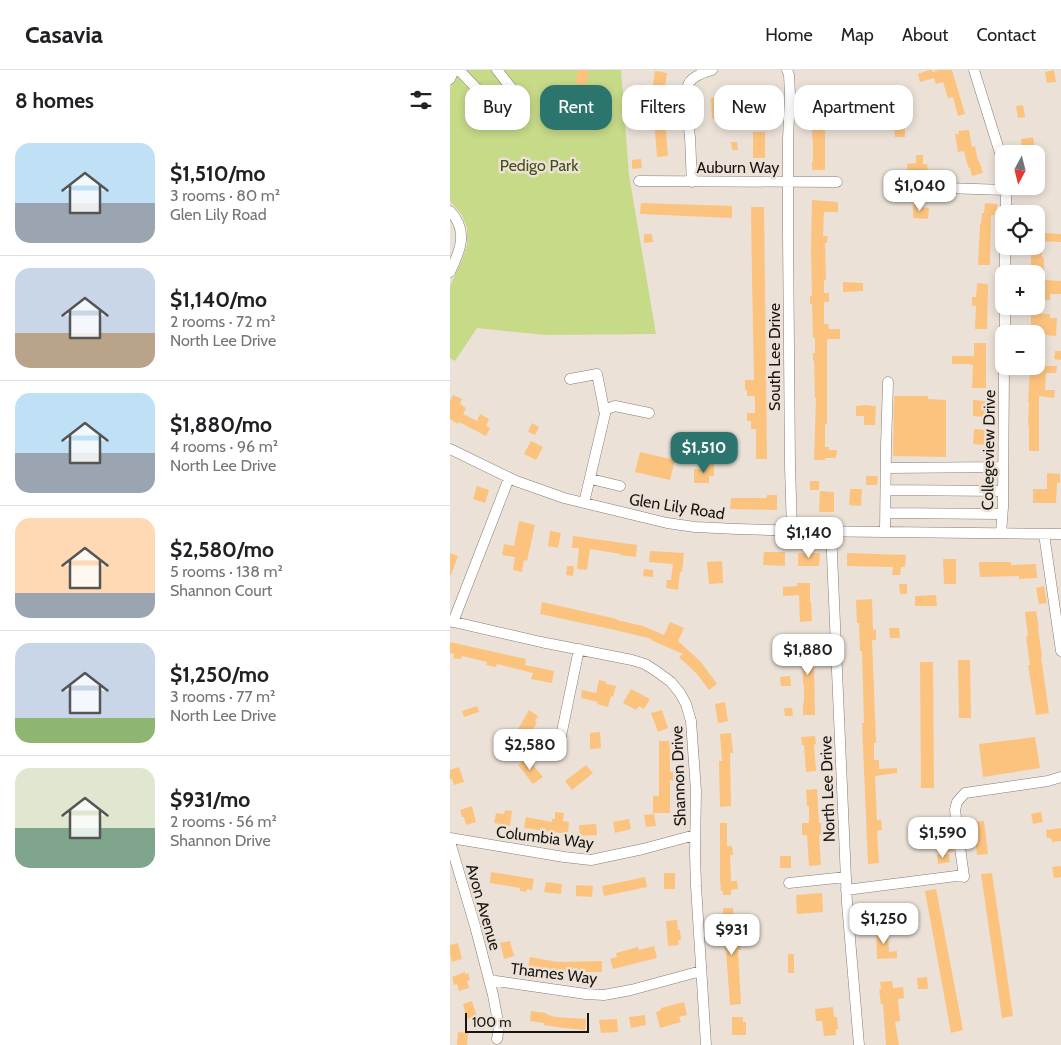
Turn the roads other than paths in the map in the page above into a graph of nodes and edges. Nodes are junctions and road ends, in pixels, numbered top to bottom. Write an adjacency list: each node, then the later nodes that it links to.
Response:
1 (454, 70): 7 (street)
2 (459, 70): 3 (street)
3 (497, 70)
4 (712, 70): 10 (street)
5 (787, 70): 11 (street, South Lee Drive)
6 (974, 70): 8 (street)
7 (450, 79)
8 (997, 145)
9 (639, 181): 10 (street, Auburn Way)
10 (692, 182): 11 (street, Auburn Way)
11 (788, 182): 12 (street, Auburn Way); 33 (street, South Lee Drive)
12 (836, 182)
13 (995, 188): 14 (street)
14 (901, 191)
15 (450, 211): 16 (street)
16 (450, 272)
17 (1004, 375): 23 (street, Collegeview Drive)
18 (570, 379): 20 (street)
19 (888, 382): 24 (street)
20 (604, 410): 21 (street); 26 (street)
21 (649, 413)
22 (450, 449): 25 (street, Glen Lily Road)
23 (1003, 467): 24 (street); 29 (street, Collegeview Drive)
24 (886, 468): 28 (street)
25 (509, 478): 30 (street, Glen Lily Road); 40 (street)
26 (591, 479): 27 (street); 30 (street)
27 (620, 486)
28 (886, 490): 29 (street); 31 (street)
29 (1003, 491): 32 (street, Collegeview Drive)
30 (584, 503): 33 (street, Glen Lily Road)
31 (886, 513): 32 (street); 35 (street)
32 (1002, 514): 36 (street, Collegeview Drive)
33 (792, 531): 34 (street, Glen Lily Road)
34 (831, 531): 35 (street, Glen Lily Road); 47 (street, North Lee Drive)
35 (885, 532): 36 (street, Glen Lily Road)
36 (1001, 533): 37 (street, Glen Lily Road)
37 (1044, 534): 38 (street, Glen Lily Road); 39 (street)
38 (1061, 534)
39 (1058, 611): 42 (street)
40 (451, 622): 41 (street, Shannon Drive)
41 (579, 649): 43 (street); 45 (street, Shannon Drive)
42 (1061, 651)
43 (560, 741)
44 (1061, 777): 49 (street)
45 (695, 835): 46 (street, Columbia Way); 50 (street, Shannon Drive)
46 (450, 840): 51 (street, Avon Avenue)
47 (846, 877): 48 (street); 49 (street, North Lee Drive)
48 (789, 883)
49 (846, 890): 54 (street, North Lee Drive)
50 (701, 971): 51 (street, Thames Way); 53 (street, Shannon Drive)
51 (489, 980): 52 (street, Avon Avenue)
52 (497, 1039)
53 (706, 1045)
54 (859, 1045)

